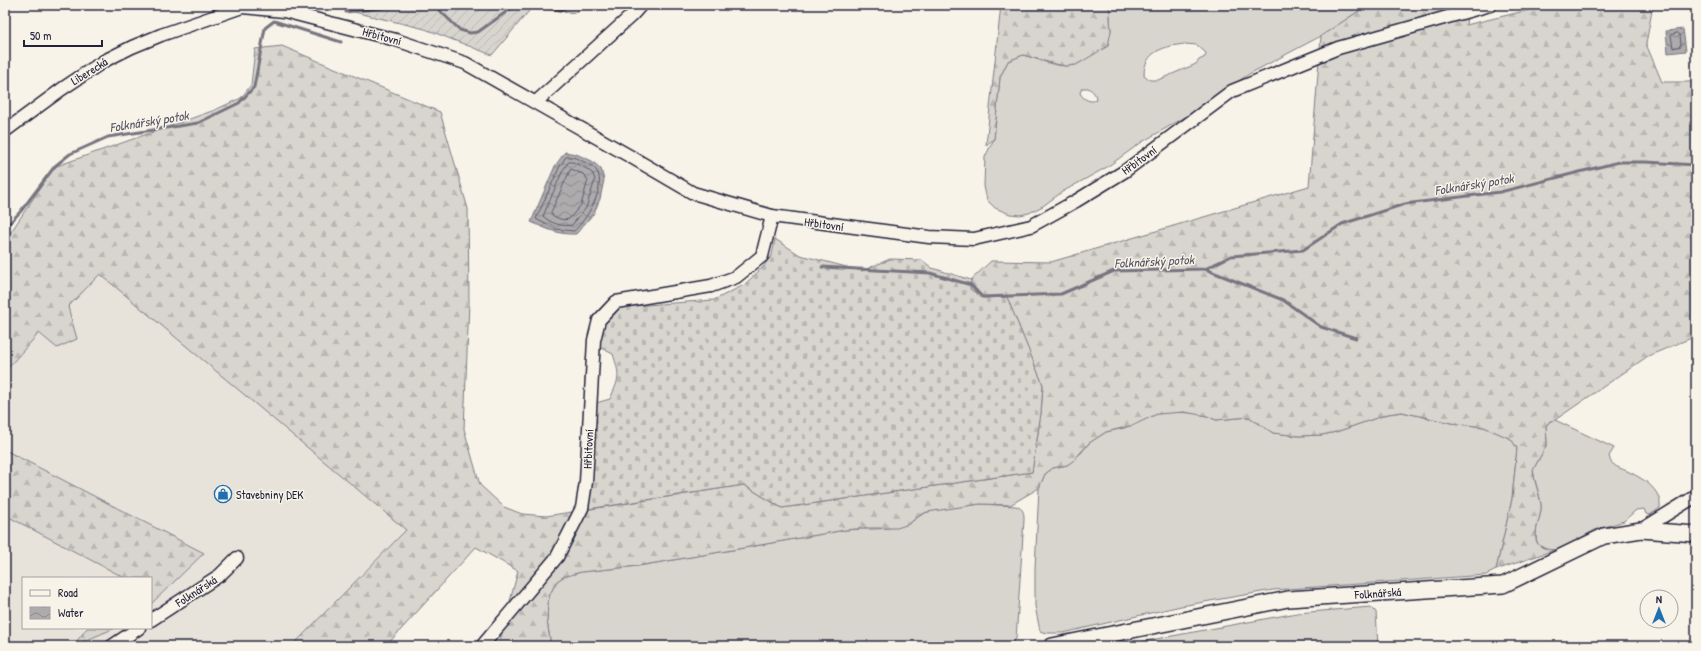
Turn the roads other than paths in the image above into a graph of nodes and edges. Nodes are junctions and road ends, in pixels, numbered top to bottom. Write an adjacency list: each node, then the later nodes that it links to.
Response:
1 (640, 5): 4 (street)
2 (1490, 5): 6 (street, Hřbitovní)
3 (218, 10): 4 (street, Hřbitovní); 5 (street, Liberecká)
4 (536, 102): 6 (street, Hřbitovní)
5 (5, 131)
6 (772, 216): 14 (street, Hřbitovní)
7 (1696, 496): 8 (street)
8 (1641, 530): 9 (street, Folknářská); 15 (street, Folknářská)
9 (1696, 534)
10 (237, 558): 11 (street, Folknářská)
11 (152, 619)
12 (138, 629): 13 (street)
13 (112, 646)
14 (482, 646)
15 (1052, 646)

